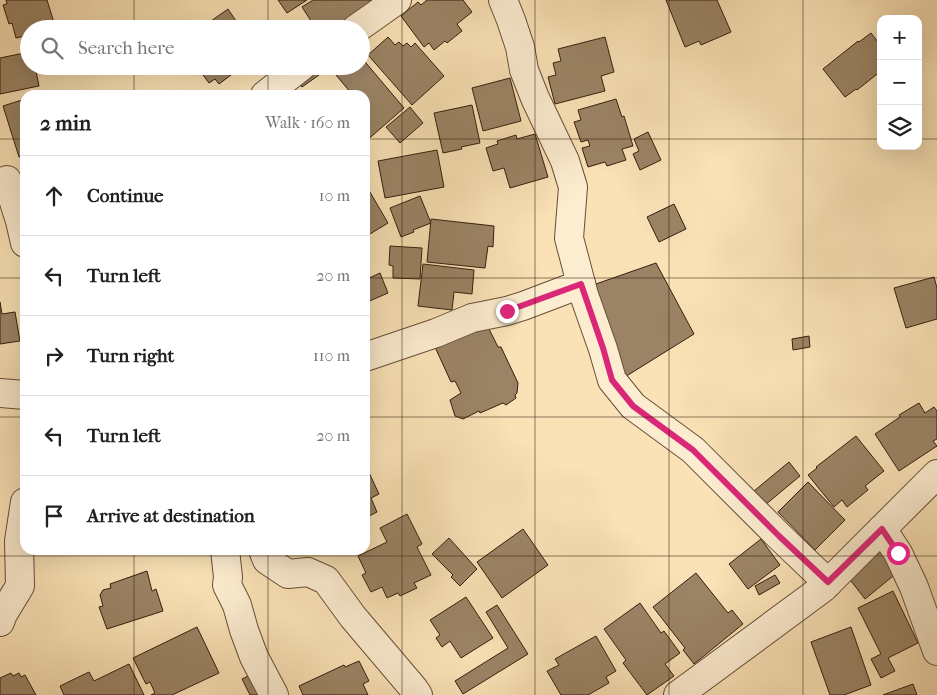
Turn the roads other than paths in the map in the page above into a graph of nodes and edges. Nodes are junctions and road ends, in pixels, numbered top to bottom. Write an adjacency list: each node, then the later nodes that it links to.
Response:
1 (397, 0): 3 (street)
2 (503, 0): 8 (street)
3 (369, 20)
4 (291, 75): 5 (street)
5 (271, 90)
6 (11, 178): 7 (street)
7 (20, 221)
8 (581, 284): 9 (street); 19 (street)
9 (370, 355)
10 (0, 393): 11 (street)
11 (20, 395)
12 (937, 474): 13 (street)
13 (882, 529): 19 (street); 21 (street)
14 (20, 541): 15 (street)
15 (20, 555)
16 (20, 555): 20 (street)
17 (226, 555): 22 (street)
18 (265, 555): 23 (street)
19 (828, 582): 24 (street)
20 (0, 622)
21 (937, 651)
22 (274, 695)
23 (418, 695)
24 (678, 695)

